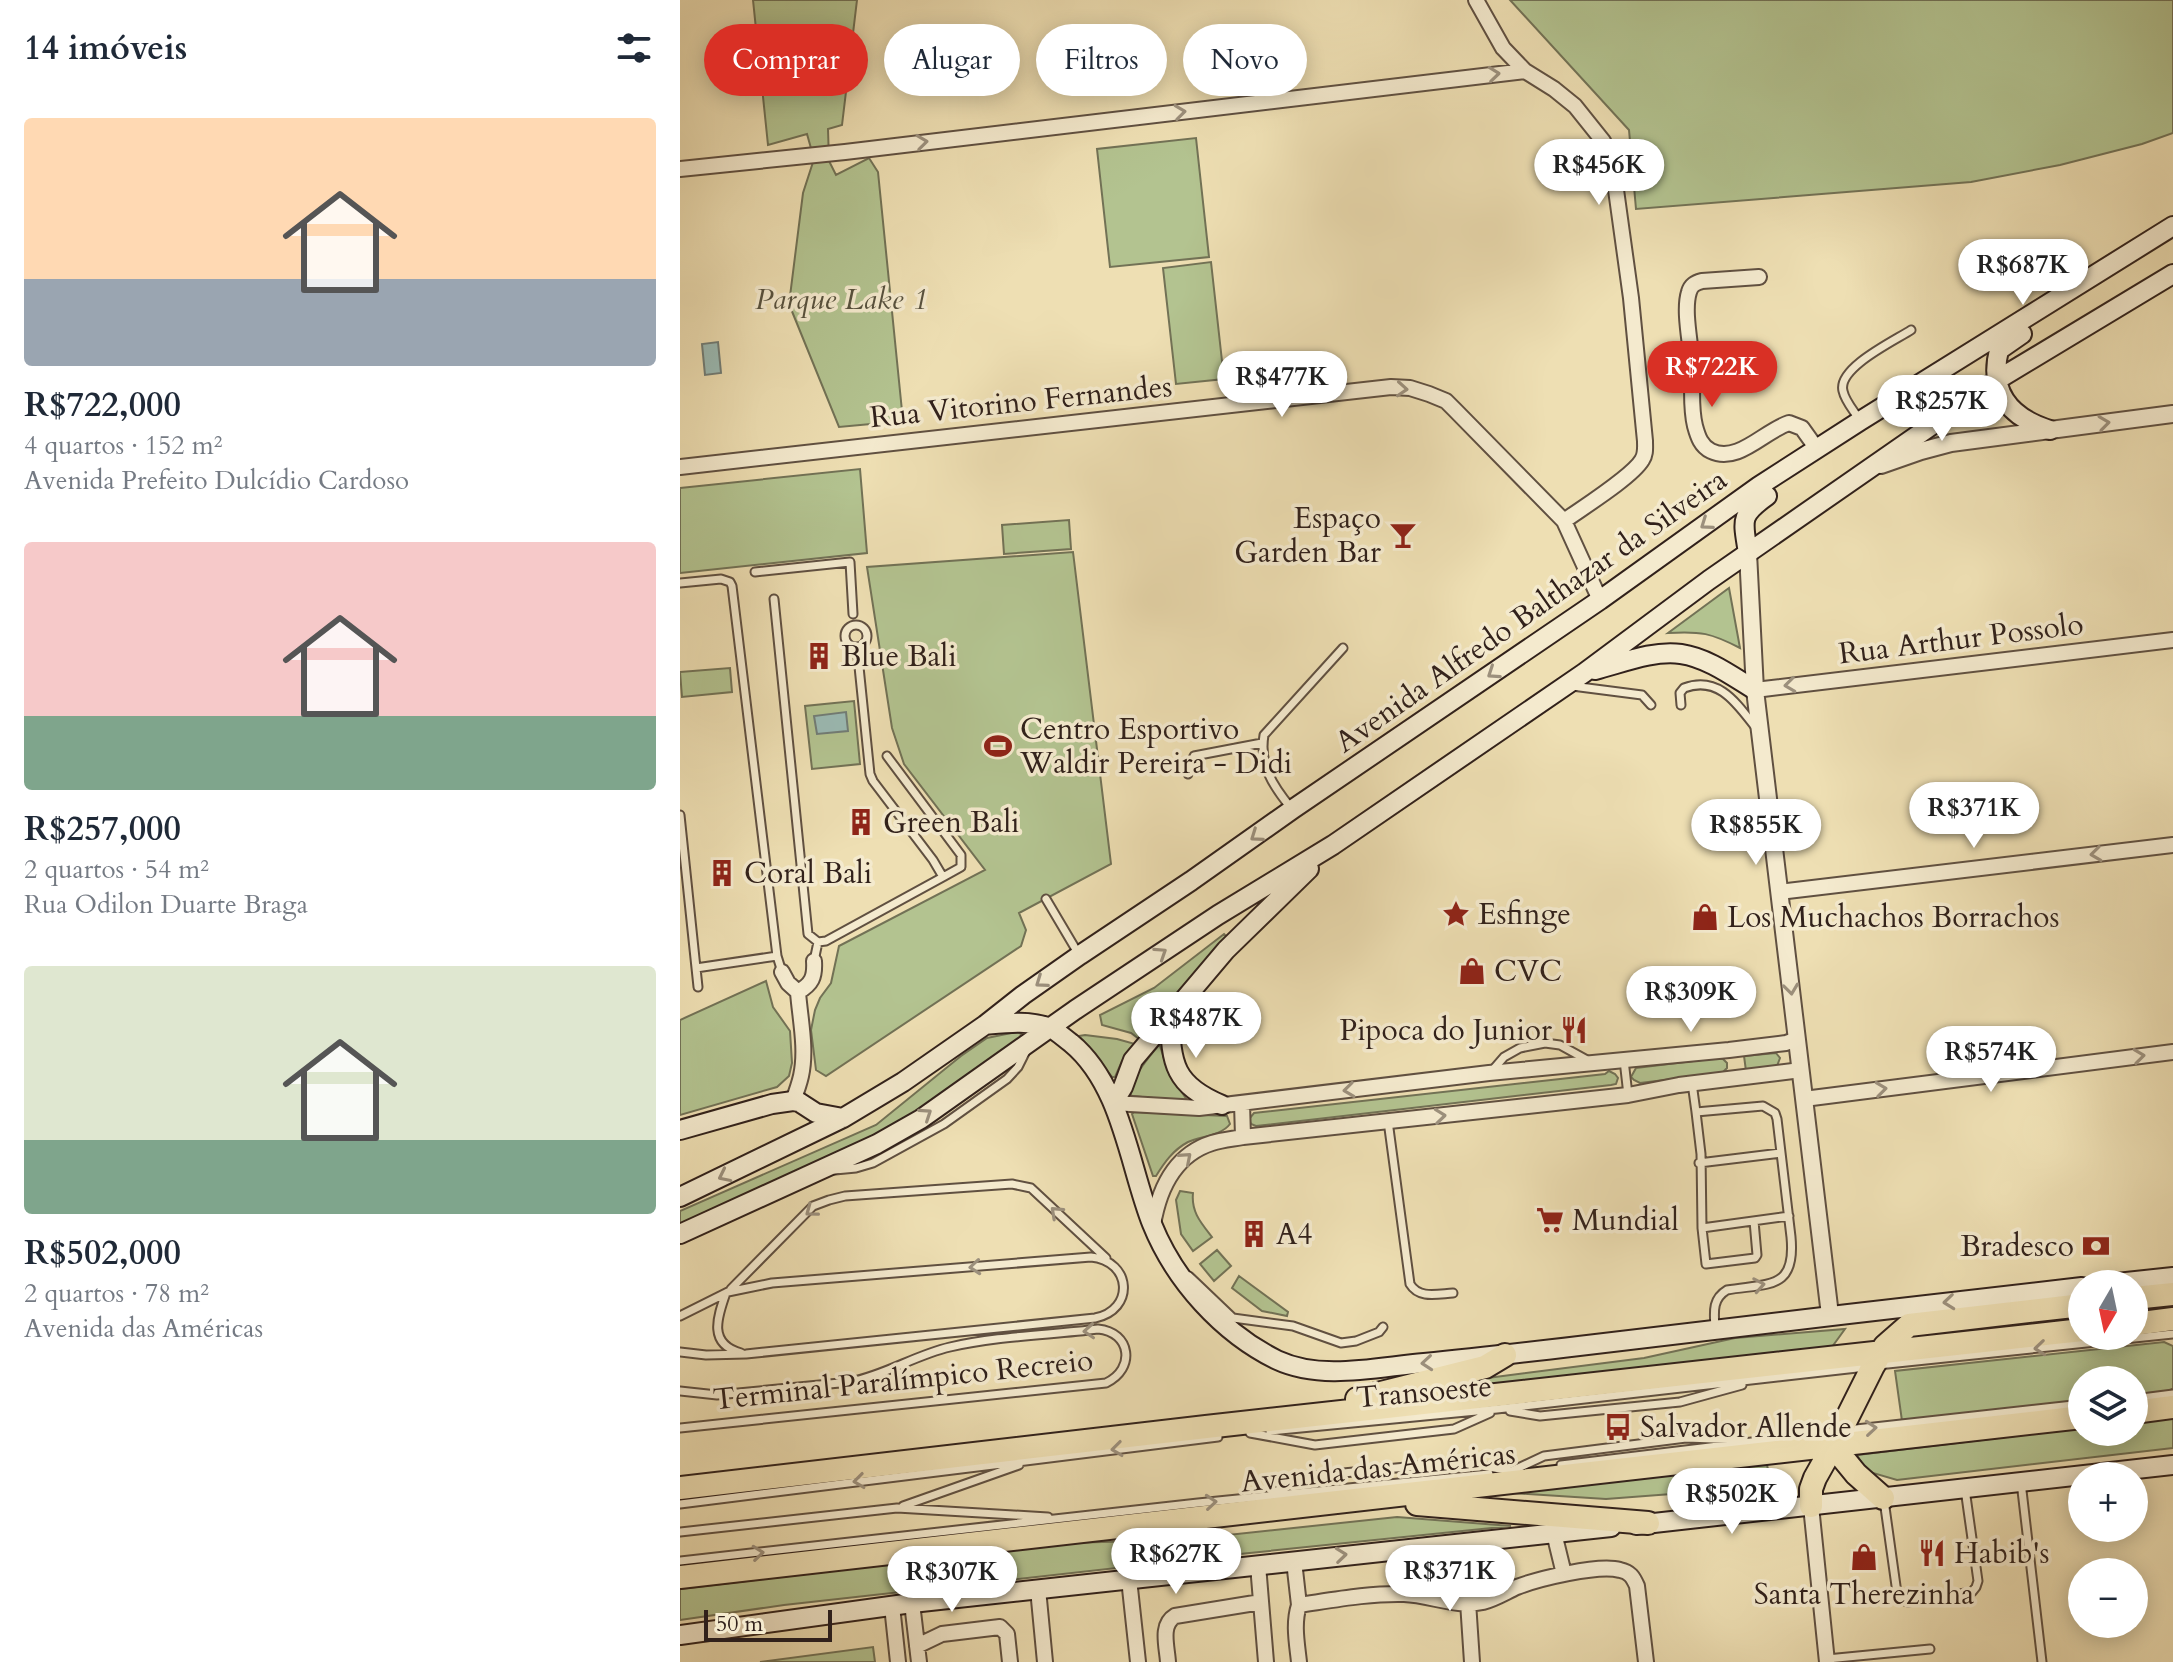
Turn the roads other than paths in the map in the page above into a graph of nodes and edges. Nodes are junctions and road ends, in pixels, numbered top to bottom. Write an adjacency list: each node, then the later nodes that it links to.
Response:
1 (1476, 0): 2 (street)
2 (1525, 71): 3 (street, one-way to 2); 17 (street)
3 (680, 169)
4 (2173, 226): 5 (main road, Avenida Alfredo Balthazar da Silveira)
5 (2119, 260): 9 (main road); 10 (main road, Avenida Alfredo Balthazar da Silveira)
6 (2173, 274): 9 (main road)
7 (1759, 277): 14 (street)
8 (1911, 330): 12 (lane)
9 (1997, 380): 13 (main road); 16 (main road)
10 (1886, 405): 12 (main road, Avenida Alfredo Balthazar da Silveira); 18 (main road)
11 (2173, 414): 13 (street, one-way to 11)
12 (1860, 421): 14 (main road, Avenida Alfredo Balthazar da Silveira)
13 (2050, 430): 16 (street)
14 (1817, 449): 22 (main road, Avenida Alfredo Balthazar da Silveira, one-way to 22)
15 (680, 467): 17 (street, Rua Vitorino Fernandes, one-way to 17)
16 (1864, 471): 18 (main road)
17 (1564, 521): 22 (street, Rua Vitorino Fernandes)
18 (1748, 553): 31 (main road); 33 (street)
19 (755, 572): 23 (lane)
20 (680, 583): 49 (lane)
21 (774, 599): 47 (lane)
22 (1600, 600): 40 (main road, Avenida Alfredo Balthazar da Silveira, one-way to 40)
23 (853, 614): 24 (lane); 25 (lane)
24 (860, 626): 25 (lane); 28 (lane)
25 (849, 627): 27 (lane)
26 (2173, 640): 33 (street, Rua Arthur Possolo, one-way to 33)
27 (850, 645): 28 (lane); 30 (lane)
28 (863, 645): 30 (lane)
29 (1343, 648): 37 (lane)
30 (858, 657): 44 (lane)
31 (1584, 673): 32 (main road); 33 (main road)
32 (1566, 685): 34 (lane); 42 (main road)
33 (1755, 690): 36 (street)
34 (1651, 705)
35 (1681, 705): 36 (lane)
36 (1760, 733): 45 (street)
37 (1262, 743): 39 (lane); 40 (lane)
38 (887, 756): 44 (lane)
39 (1188, 774)
40 (1293, 809): 48 (main road, Avenida Alfredo Balthazar da Silveira, one-way to 48)
41 (680, 815): 51 (lane)
42 (1333, 845): 55 (main road); 57 (main road, one-way to 42)
43 (2173, 845): 45 (street, one-way to 45)
44 (943, 877): 47 (lane)
45 (1779, 892): 58 (street, one-way to 58)
46 (1046, 899): 48 (lane)
47 (818, 942): 50 (lane)
48 (1080, 955): 56 (main road, Avenida Alfredo Balthazar da Silveira, one-way to 56)
49 (777, 956): 51 (lane); 52 (lane)
50 (814, 961): 54 (street)
51 (696, 968): 53 (lane)
52 (782, 972): 54 (street)
53 (698, 987)
54 (798, 992): 69 (street)
55 (1170, 1017): 70 (main road); 72 (main road)
56 (985, 1025): 57 (main road); 74 (main road, Avenida Alfredo Balthazar da Silveira)
57 (1049, 1028): 70 (main road); 85 (main road)
58 (1797, 1039): 59 (street); 63 (street)
59 (1729, 1050): 61 (street); 65 (street)
60 (2173, 1052): 68 (street, one-way to 60)
61 (1624, 1060): 62 (street); 67 (lane)
62 (1593, 1063): 64 (street); 64 (lane)
63 (1801, 1070): 65 (street); 68 (street)
64 (1489, 1073): 71 (street, one-way to 71)
65 (1728, 1079): 66 (street)
66 (1692, 1083): 67 (street); 73 (lane)
67 (1628, 1095): 75 (street, one-way to 67)
68 (1804, 1099): 96 (street)
69 (793, 1101): 74 (main road); 76 (main road)
70 (1113, 1103): 72 (street); 83 (main road)
71 (1242, 1103): 72 (street); 77 (street)
72 (1222, 1105)
73 (1696, 1112): 78 (lane); 79 (lane)
74 (843, 1118): 80 (main road, Avenida Alfredo Balthazar da Silveira, one-way to 80)
75 (1388, 1121): 77 (street); 92 (lane)
76 (680, 1130)
77 (1243, 1137): 83 (street, one-way to 77)
78 (1781, 1153): 79 (lane); 81 (lane)
79 (1699, 1163): 84 (lane)
80 (680, 1197)
81 (1789, 1216): 82 (lane); 100 (lane, one-way to 81)
82 (1754, 1221): 84 (lane); 84 (lane)
83 (1153, 1225): 86 (main road)
84 (1702, 1228)
85 (680, 1234)
86 (1172, 1262): 98 (lane); 105 (main road, one-way to 86)
87 (1113, 1265): 91 (lane, one-way to 91); 91 (lane, one-way to 91); 104 (lane)
88 (2173, 1277): 89 (main road)
89 (2148, 1280)
90 (2068, 1289): 96 (main road, one-way to 96)
91 (727, 1293): 97 (lane); 104 (lane)
92 (1453, 1293)
93 (2173, 1294): 94 (highway)
94 (2148, 1297)
95 (2068, 1307): 106 (highway)
96 (1830, 1315): 100 (main road)
97 (680, 1316)
98 (1383, 1327)
99 (2148, 1327): 102 (highway)
100 (1715, 1330): 105 (main road)
101 (2068, 1332): 106 (highway, Avenida das Américas)
102 (2171, 1332): 106 (lane, Transoeste, one-way to 106)
103 (680, 1352): 104 (lane)
104 (746, 1354)
105 (1505, 1355): 114 (highway)
106 (1876, 1359): 107 (lane, Transoeste); 114 (highway, Avenida das Américas); 120 (highway)
107 (1760, 1380): 113 (lane, Transoeste); 113 (lane)
108 (680, 1391): 116 (lane, Terminal Paralímpico Recreio, one-way to 108)
109 (2172, 1397): 110 (lane); 112 (highway)
110 (2148, 1398)
111 (2068, 1406): 120 (lane, one-way to 111)
112 (2148, 1406)
113 (1497, 1409): 117 (lane, Transoeste); 117 (lane)
114 (1310, 1416): 125 (highway, Avenida das Américas)
115 (2068, 1418): 120 (highway, Avenida das Américas)
116 (680, 1428)
117 (1250, 1433): 118 (lane, Transoeste)
118 (1236, 1434)
119 (1223, 1436): 121 (lane, one-way to 121)
120 (1837, 1438): 123 (lane); 128 (highway); 129 (highway, Avenida das Américas); 131 (highway)
121 (1035, 1459): 130 (lane, one-way to 130); 132 (lane)
122 (2173, 1465): 124 (main road)
123 (1512, 1471): 127 (lane); 127 (lane)
124 (2021, 1482): 126 (main road); 164 (lane)
125 (680, 1488)
126 (1965, 1489): 128 (main road); 128 (lane)
127 (1263, 1497): 133 (lane, one-way to 127)
128 (1883, 1498): 131 (main road)
129 (1368, 1500): 134 (highway); 142 (highway, Avenida das Américas)
130 (680, 1504)
131 (1811, 1506): 134 (main road); 153 (street)
132 (897, 1508): 133 (lane); 135 (lane)
133 (1070, 1518): 138 (lane, one-way to 133)
134 (1648, 1523): 136 (main road)
135 (680, 1532)
136 (1554, 1533): 137 (main road); 141 (street)
137 (1464, 1542): 139 (main road, one-way to 137); 147 (street)
138 (680, 1561)
139 (1294, 1561): 140 (main road); 148 (street)
140 (1258, 1565): 143 (main road); 145 (street)
141 (1564, 1574): 147 (street); 163 (street)
142 (680, 1577)
143 (1129, 1579): 144 (main road); 158 (street)
144 (1038, 1589): 146 (main road); 157 (street)
145 (1261, 1602): 159 (street); 160 (street)
146 (912, 1603): 149 (main road); 151 (street)
147 (1469, 1604): 148 (street); 162 (street)
148 (1299, 1605): 161 (street)
149 (892, 1606): 150 (main road); 154 (street)
150 (680, 1635)
151 (917, 1646): 155 (street); 156 (street)
152 (1930, 1649): 153 (lane)
153 (1827, 1661)
154 (898, 1662)
155 (919, 1662)
156 (1010, 1662)
157 (1045, 1662)
158 (1138, 1662)
159 (1168, 1662)
160 (1266, 1662)
161 (1299, 1662)
162 (1472, 1662)
163 (1646, 1662)
164 (2042, 1662)

